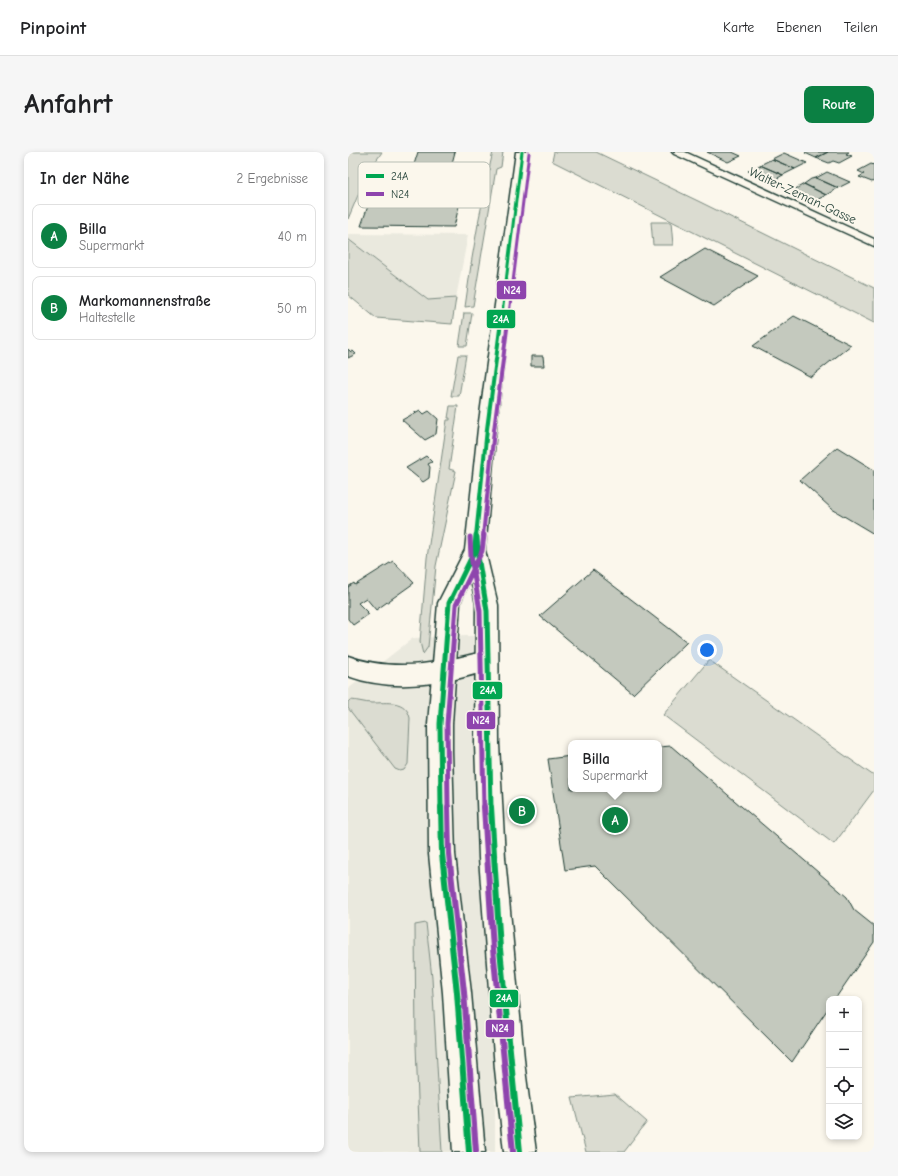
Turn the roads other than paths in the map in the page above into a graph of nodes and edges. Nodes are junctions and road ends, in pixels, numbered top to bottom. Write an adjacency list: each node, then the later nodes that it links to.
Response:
1 (522, 152): 4 (main road)
2 (677, 152): 3 (lane, Walter-Zeman-Gasse)
3 (874, 243)
4 (475, 550): 5 (main road); 7 (main road)
5 (486, 661): 7 (main road); 9 (main road)
6 (348, 666): 7 (main road)
7 (444, 672): 8 (main road)
8 (469, 1152)
9 (520, 1152)

